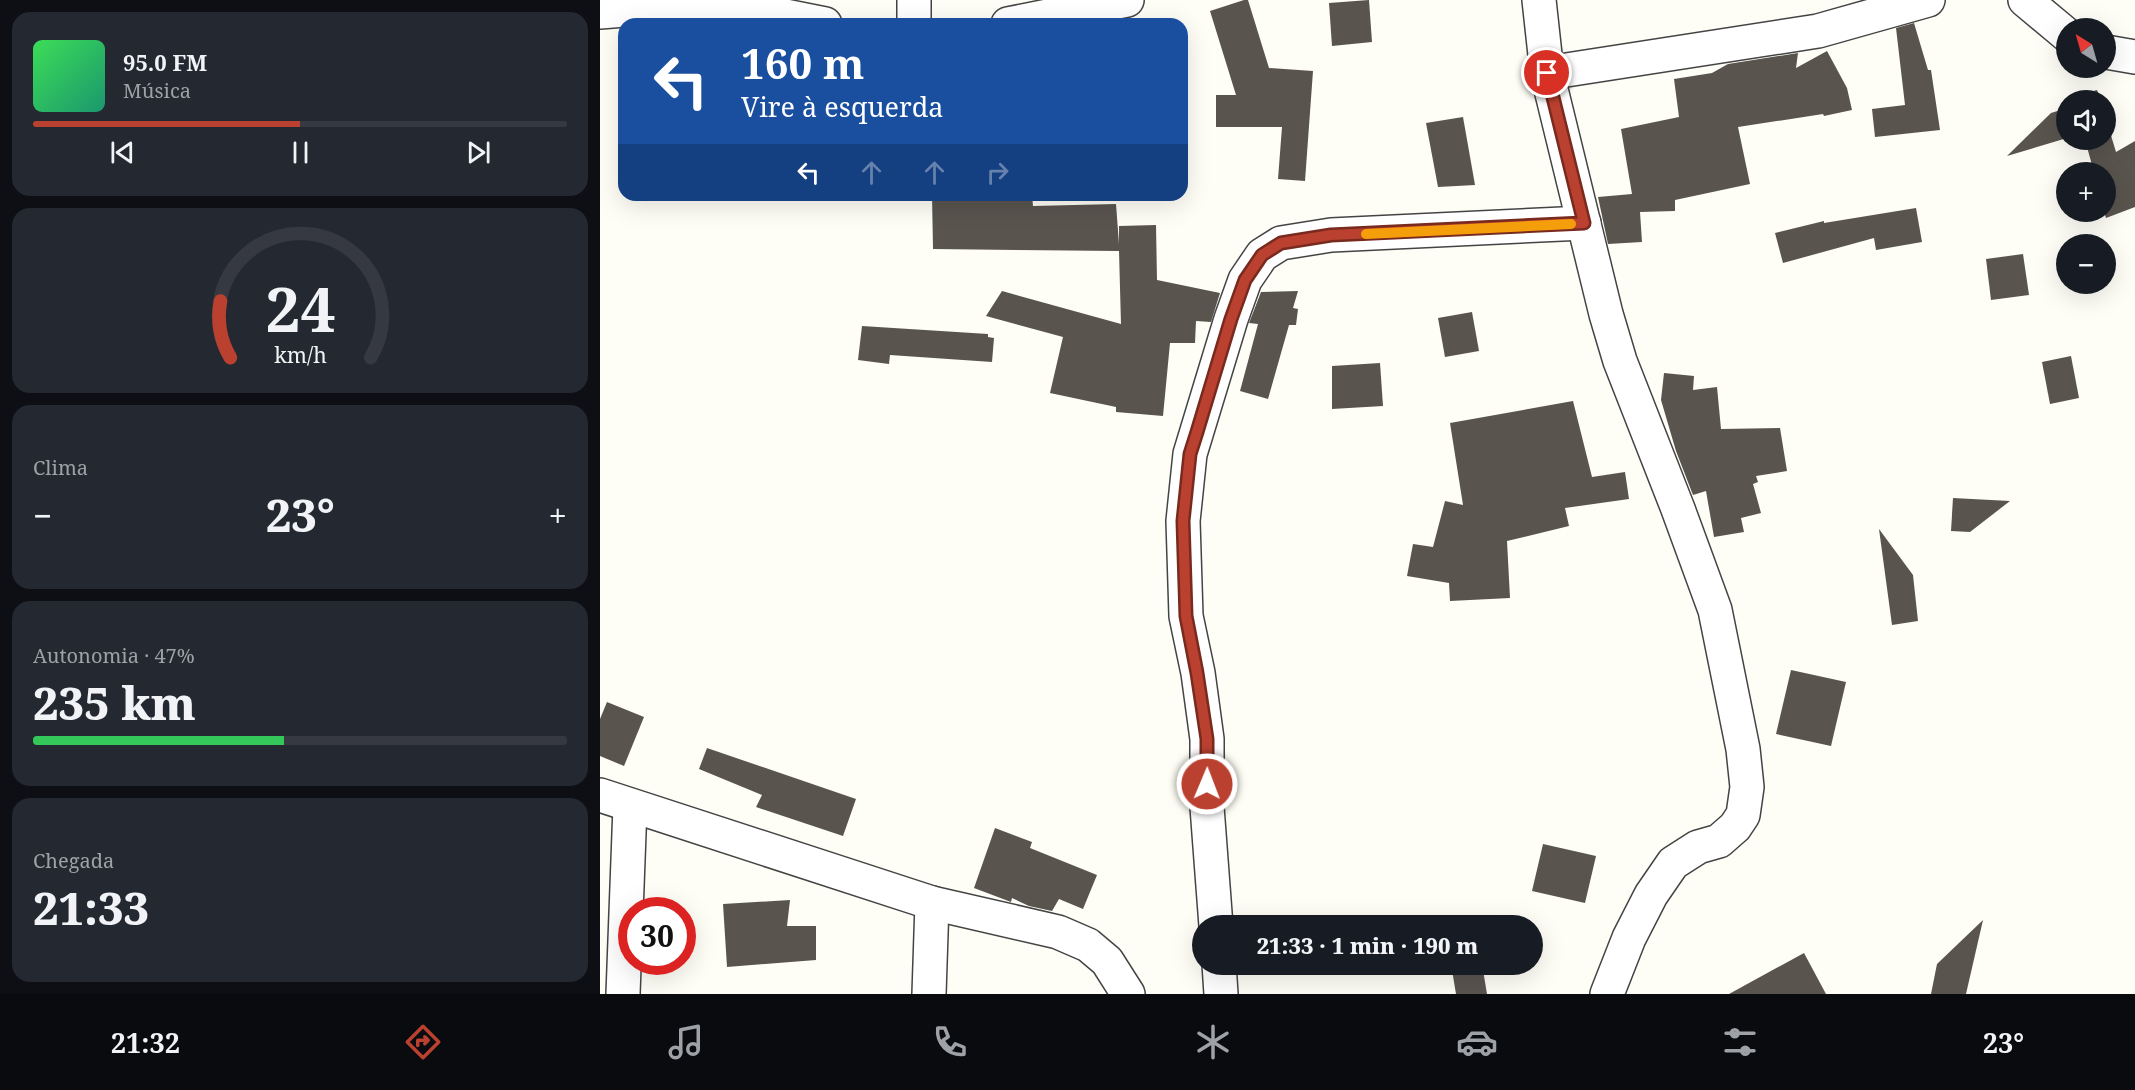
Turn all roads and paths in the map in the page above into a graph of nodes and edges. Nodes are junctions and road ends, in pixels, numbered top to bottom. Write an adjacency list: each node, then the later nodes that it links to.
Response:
1 (914, 0): 8 (street)
2 (1127, 0): 9 (street)
3 (1539, 0): 13 (street)
4 (1928, 0): 13 (street)
5 (2025, 0): 10 (street)
6 (600, 12): 7 (street)
7 (796, 18)
8 (914, 18)
9 (1038, 18)
10 (2056, 26)
11 (2116, 53): 12 (street)
12 (2135, 57)
13 (1547, 73): 14 (street)
14 (1584, 223): 17 (street); 23 (street)
15 (615, 800): 16 (street); 19 (street)
16 (932, 903): 20 (street); 21 (street)
17 (1215, 915)
18 (1220, 975): 22 (street)
19 (623, 994)
20 (929, 994)
21 (1128, 994)
22 (1221, 994)
23 (1607, 994)

